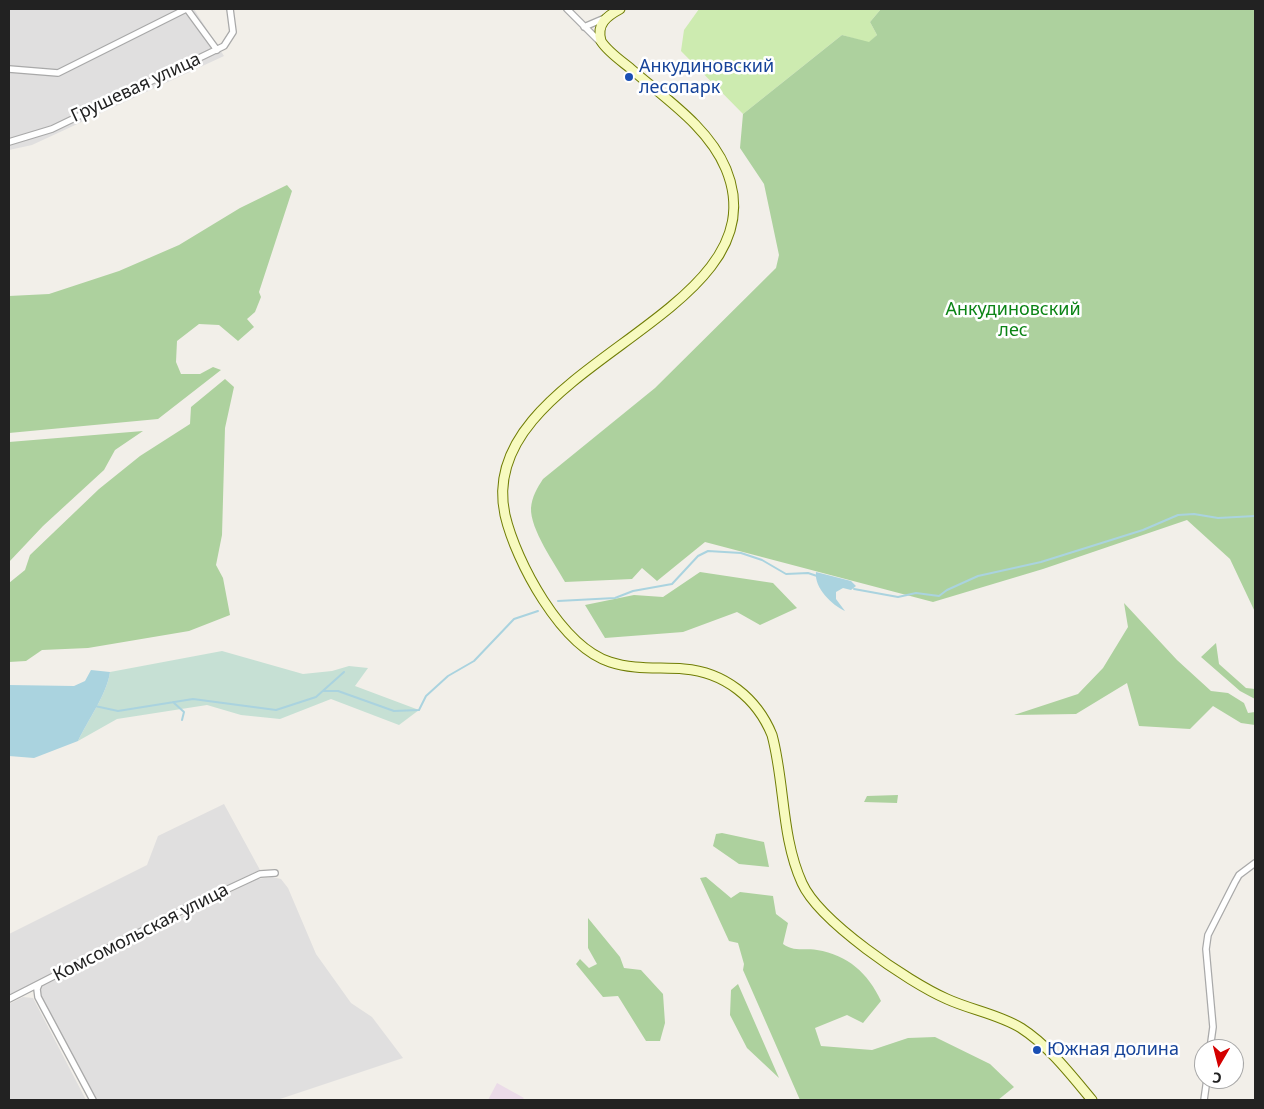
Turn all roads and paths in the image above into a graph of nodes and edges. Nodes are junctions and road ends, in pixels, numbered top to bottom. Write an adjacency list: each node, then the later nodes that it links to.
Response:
1 (186, 9): 8 (street); 9 (street)
2 (230, 9): 8 (street, Грушевая улица)
3 (567, 9): 6 (street)
4 (620, 9): 5 (street)
5 (607, 16): 6 (street); 7 (street)
6 (584, 27): 7 (street)
7 (604, 46): 19 (street)
8 (217, 50): 10 (street, Грушевая улица)
9 (9, 69)
10 (9, 142)
11 (1255, 863): 17 (street)
12 (275, 873): 13 (street, Комсомольская улица)
13 (39, 984): 14 (street, Комсомольская улица); 15 (street)
14 (24, 992): 15 (street); 16 (street, Комсомольская улица)
15 (38, 997): 18 (street)
16 (9, 999)
17 (1211, 1039)
18 (93, 1100)
19 (1092, 1100)

